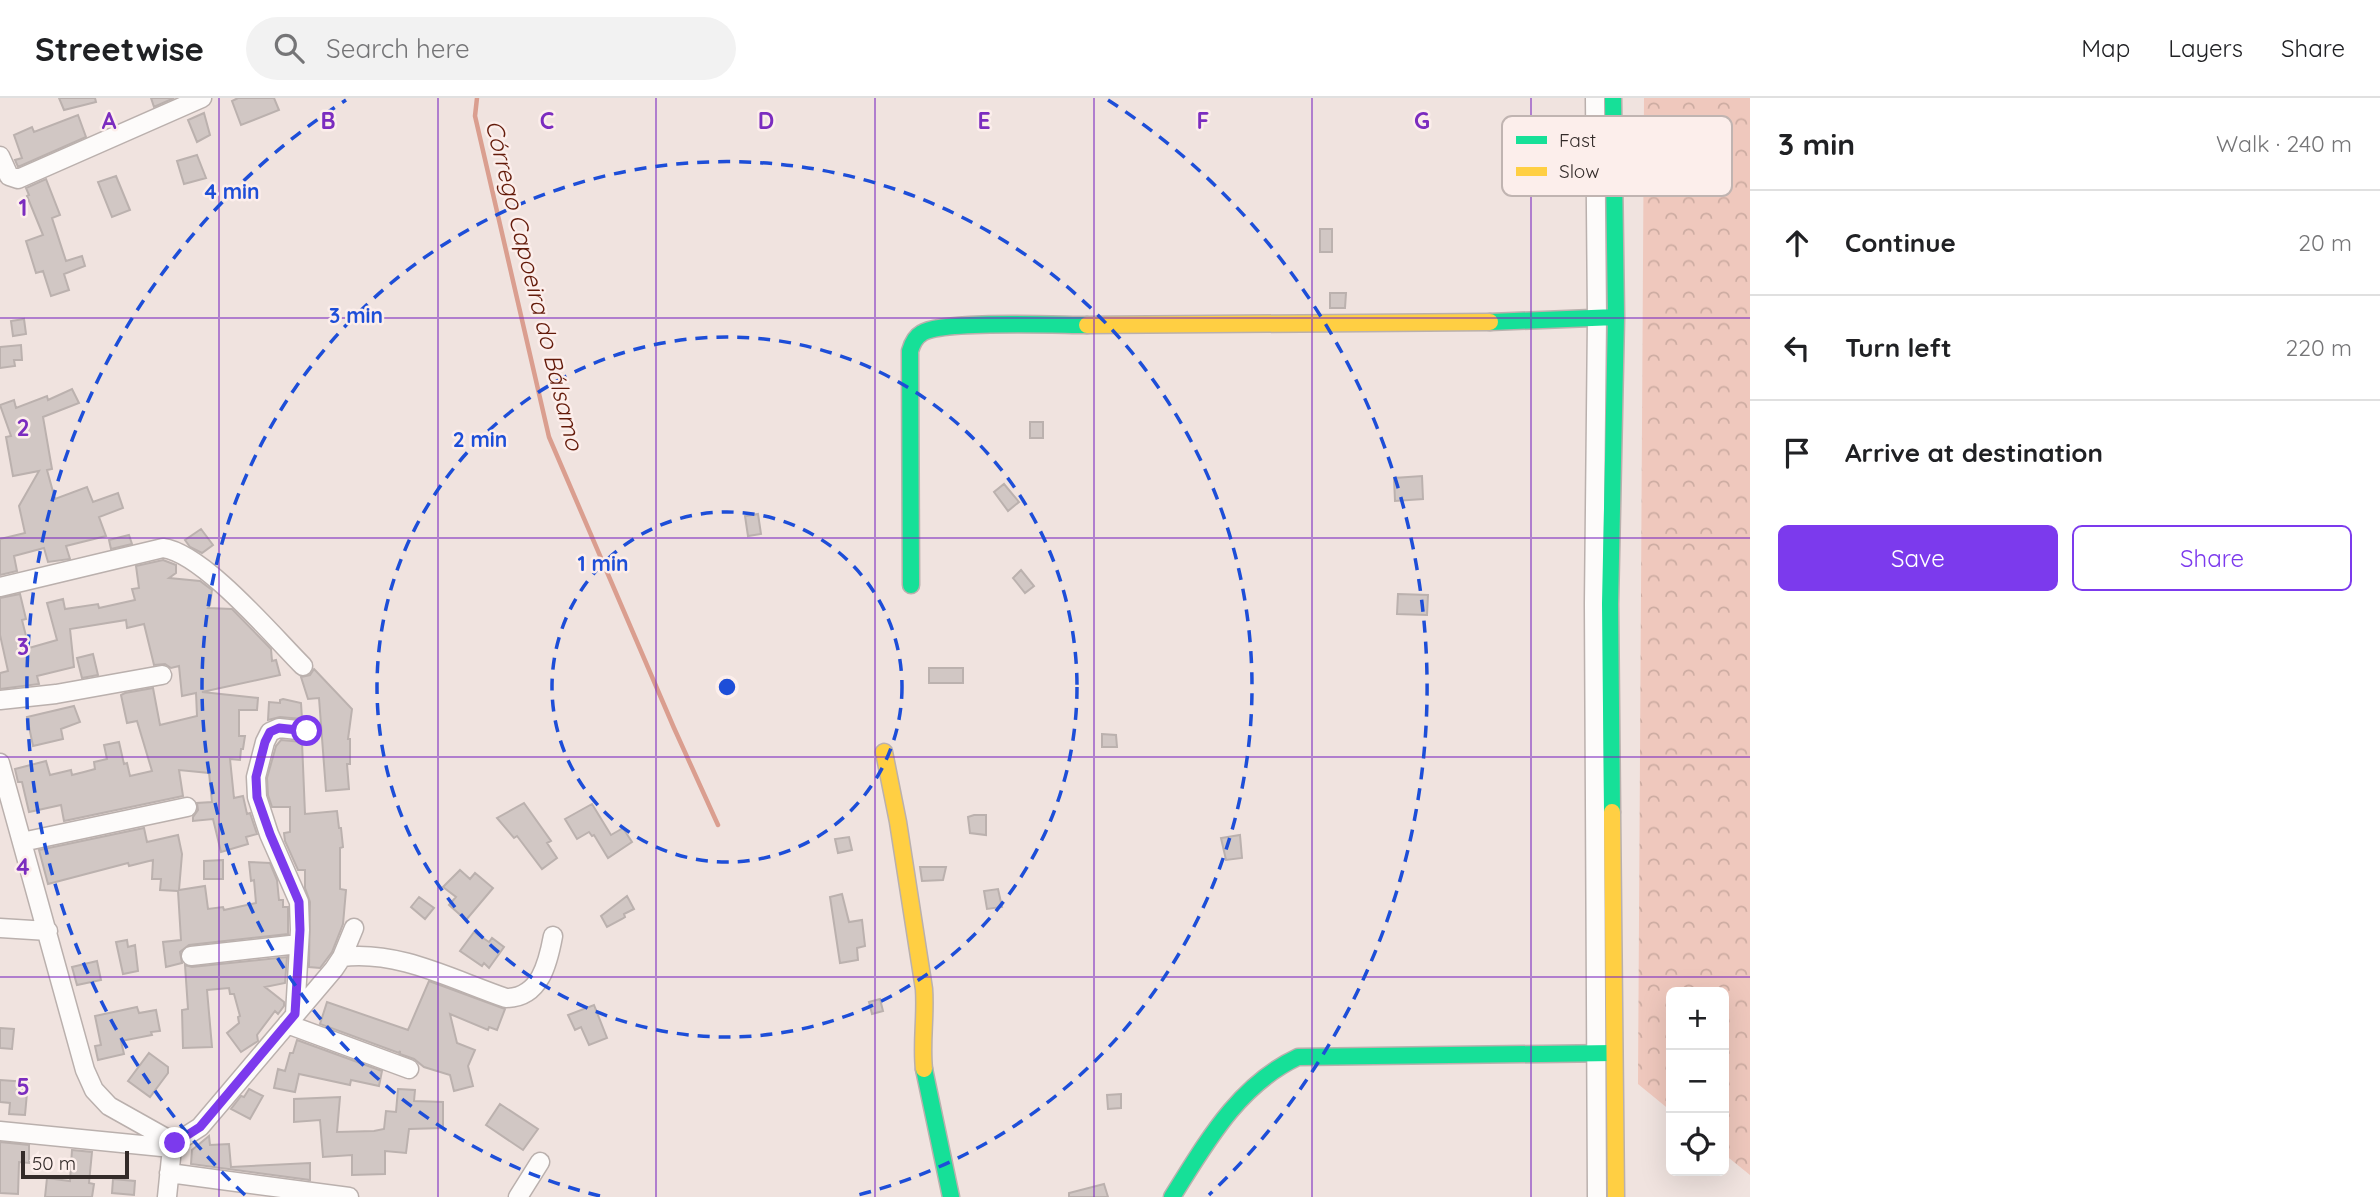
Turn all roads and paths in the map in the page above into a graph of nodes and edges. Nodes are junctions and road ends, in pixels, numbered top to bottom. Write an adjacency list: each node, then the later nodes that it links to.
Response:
1 (202, 98): 6 (street)
2 (1595, 98): 4 (street)
3 (1613, 98): 5 (street)
4 (1595, 116)
5 (1613, 116)
6 (0, 156)
7 (1596, 196): 10 (street)
8 (1614, 196): 9 (street)
9 (1616, 317): 10 (street); 29 (street)
10 (1597, 318): 11 (street); 29 (street)
11 (911, 584)
12 (0, 587): 13 (street)
13 (303, 666)
14 (162, 675): 15 (street)
15 (0, 700)
16 (307, 731): 25 (street)
17 (884, 752): 38 (street)
18 (0, 763): 20 (street)
19 (187, 807): 20 (street)
20 (22, 842): 23 (street)
21 (0, 928): 23 (street)
22 (354, 928): 27 (street)
23 (48, 931): 32 (street)
24 (553, 936): 27 (street)
25 (299, 944): 26 (street); 28 (street)
26 (191, 956)
27 (342, 957): 28 (street)
28 (291, 1019): 30 (street); 32 (street)
29 (1605, 1053): 39 (street); 40 (street); 41 (street)
30 (409, 1069)
31 (0, 1131): 32 (street)
32 (173, 1146): 34 (street)
33 (540, 1163): 37 (street)
34 (169, 1173): 35 (street); 36 (street)
35 (167, 1197)
36 (349, 1197)
37 (518, 1197)
38 (951, 1197)
39 (1172, 1197)
40 (1597, 1197)
41 (1616, 1197)

